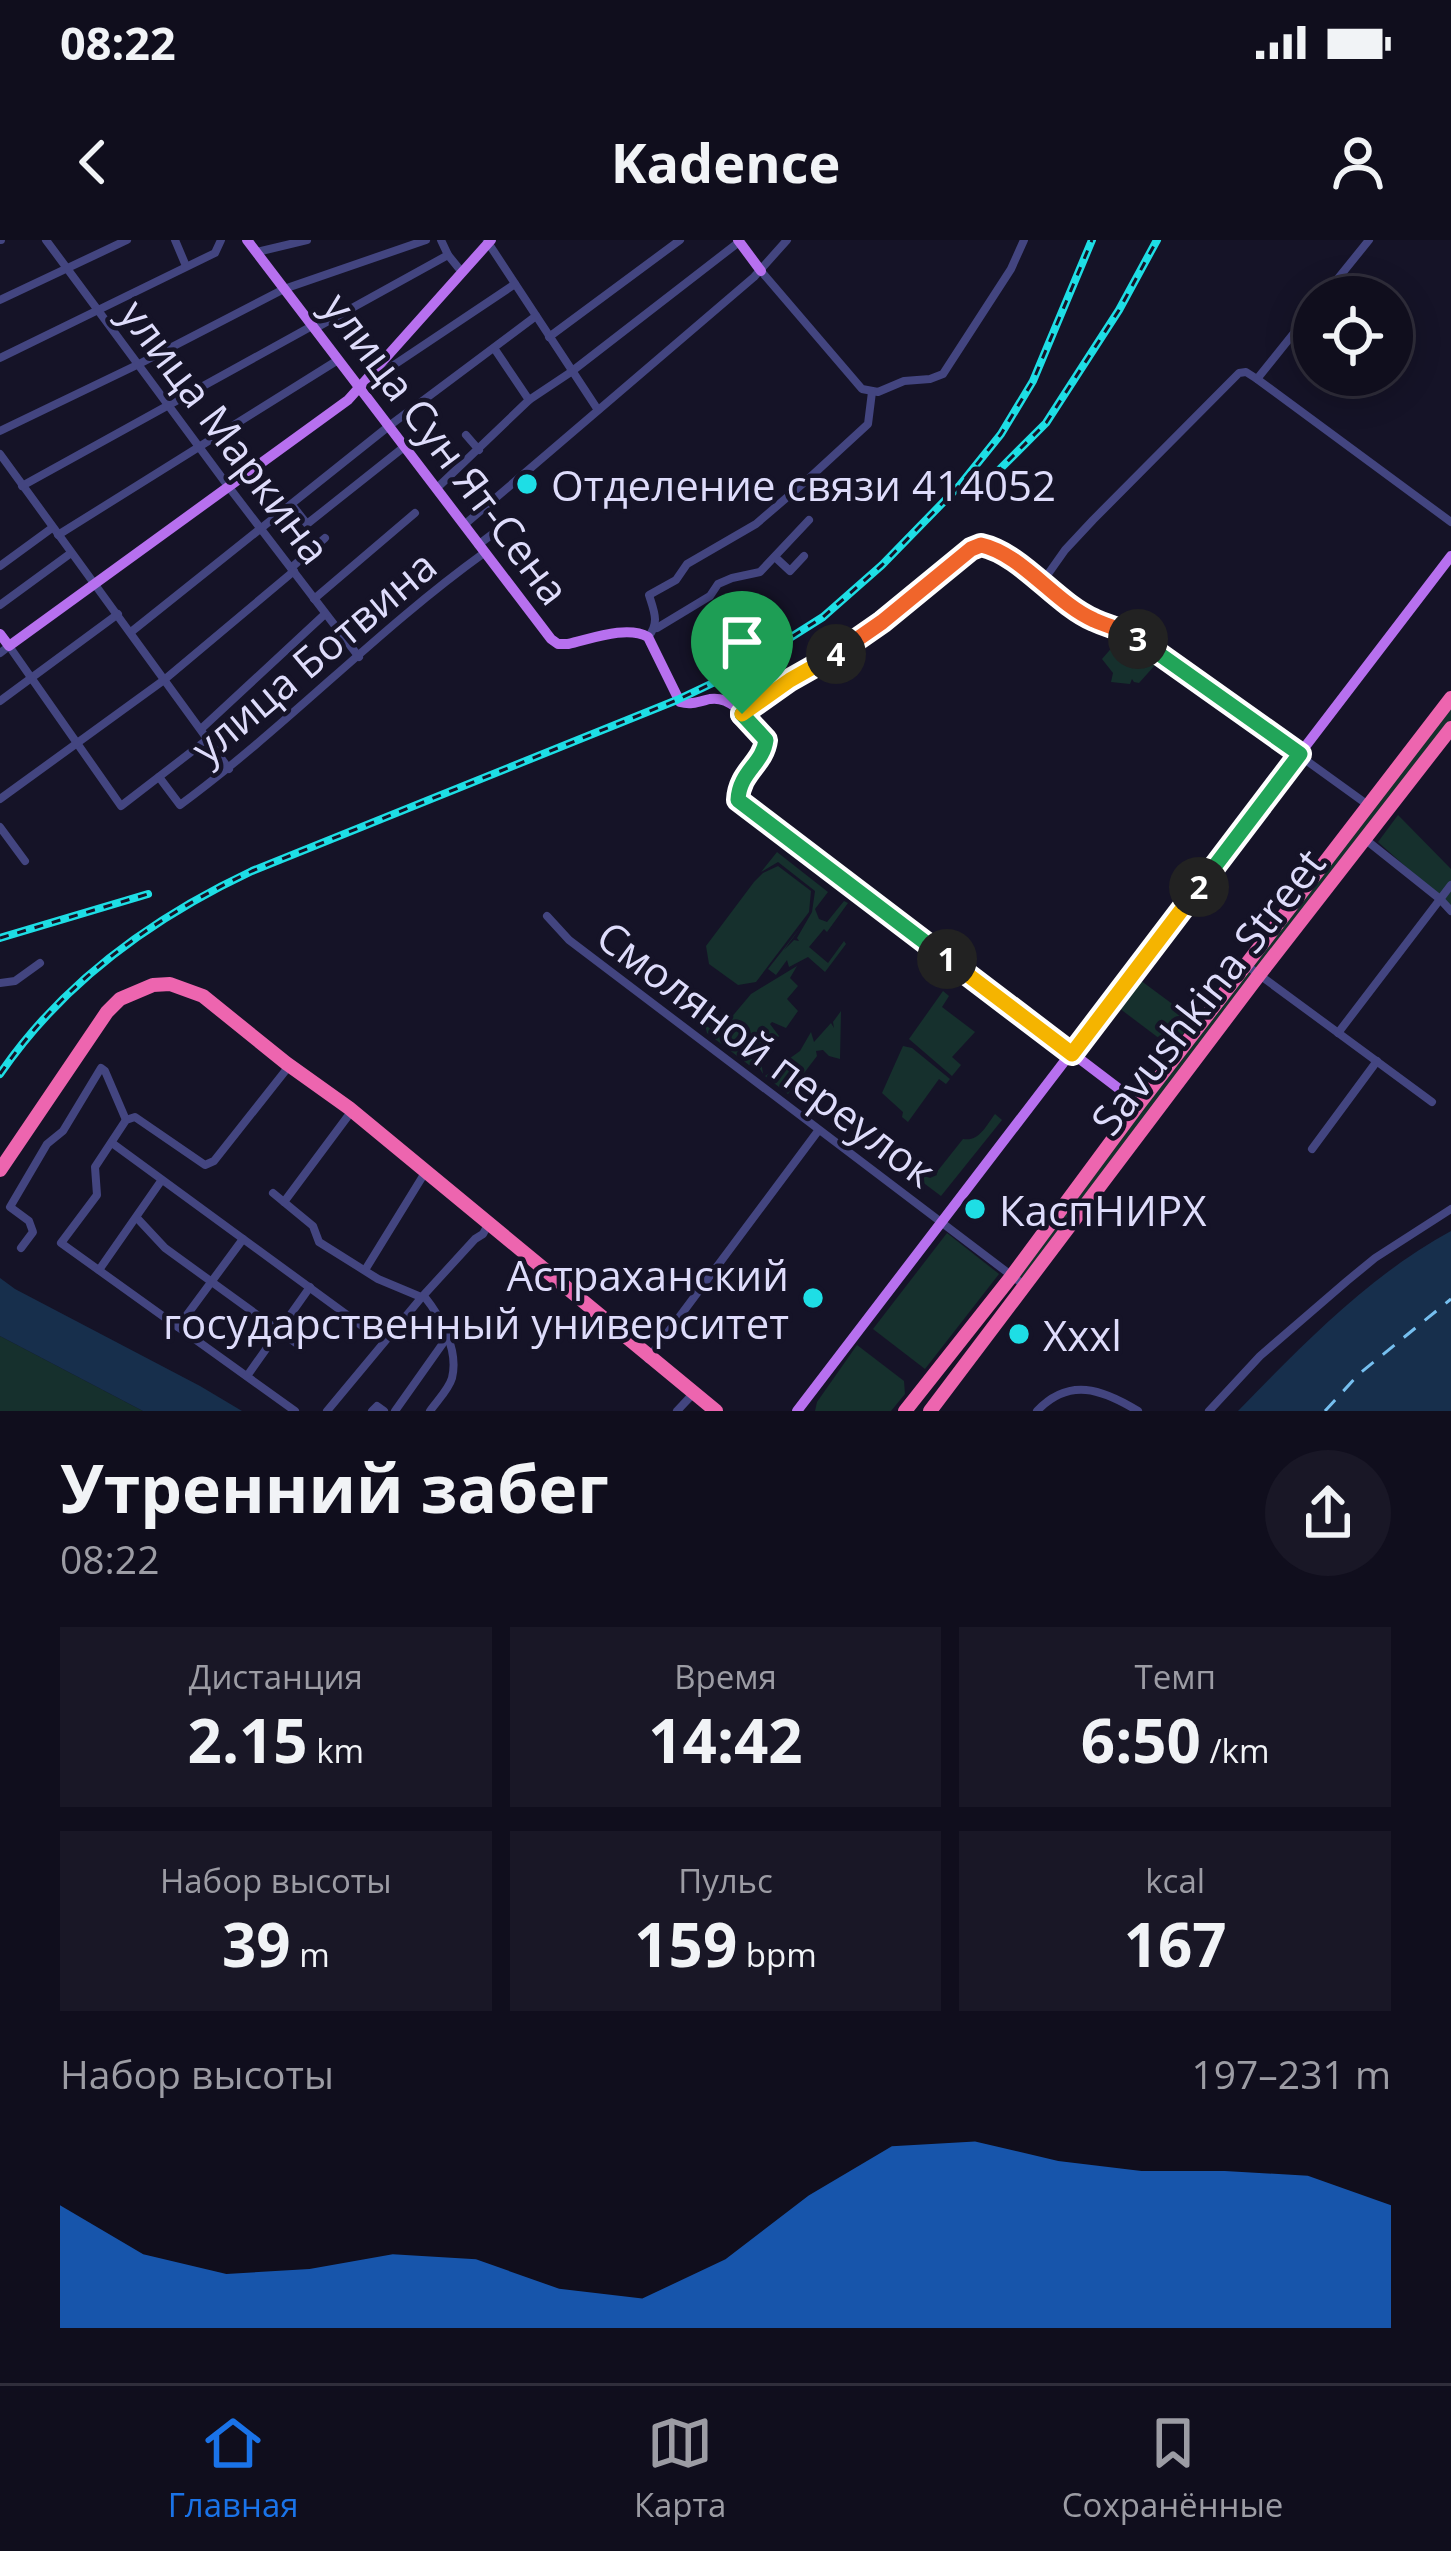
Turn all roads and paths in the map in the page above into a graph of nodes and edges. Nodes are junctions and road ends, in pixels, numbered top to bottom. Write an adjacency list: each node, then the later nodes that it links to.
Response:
1 (64, 240): 15 (street)
2 (127, 240): 19 (street)
3 (176, 240): 18 (street)
4 (221, 240): 18 (street)
5 (247, 240): 16 (main road, улица Сун Ят-Сена)
6 (307, 240): 16 (street)
7 (426, 240): 24 (street)
8 (441, 240): 17 (street)
9 (680, 240): 30 (street)
10 (787, 240): 21 (street, улица Ботвина)
11 (1024, 240): 38 (street)
12 (1369, 240): 22 (street)
13 (489, 241): 20 (main road); 23 (street)
14 (738, 241): 21 (main road); 35 (street)
15 (48, 244): 19 (street, улица Маркина)
16 (256, 252): 24 (main road, улица Сун Ят-Сена)
17 (448, 255): 20 (street); 28 (street)
18 (186, 266): 26 (street)
19 (68, 270): 25 (street); 26 (street, улица Маркина)
20 (461, 271): 37 (main road)
21 (761, 271): 38 (street); 41 (street, улица Ботвина)
22 (1340, 276)
23 (515, 284): 27 (street); 37 (street)
24 (284, 289): 28 (main road, улица Сун Ят-Сена); 34 (street)
25 (0, 300)
26 (98, 309): 32 (street); 34 (street, улица Маркина)
27 (536, 316): 30 (street); 31 (street)
28 (313, 327): 33 (main road, улица Сун Ят-Сена); 40 (street)
29 (1293, 334): 36 (street)
30 (549, 337): 35 (street)
31 (494, 348): 39 (street); 42 (street)
32 (0, 358)
33 (338, 360): 37 (main road, улица Сун Ят-Сена); 45 (street)
34 (139, 364): 40 (street, улица Маркина); 43 (street)
35 (571, 372): 39 (street); 41 (street)
36 (1257, 379): 55 (street); 69 (street)
37 (362, 387): 42 (main road, улица Сун Ят-Сена); 50 (main road)
38 (867, 391): 75 (street)
39 (529, 400): 47 (street)
40 (168, 404): 45 (street, улица Маркина); 49 (street)
41 (598, 410): 56 (street, улица Ботвина)
42 (389, 427): 46 (main road, улица Сун Ят-Сена); 52 (street)
43 (0, 430)
44 (467, 435): 47 (street)
45 (200, 447): 50 (street, улица Маркина); 58 (street)
46 (404, 447): 51 (main road, улица Сун Ят-Сена); 52 (street)
47 (479, 450): 51 (street)
48 (0, 454): 49 (street)
49 (22, 486): 58 (street)
50 (228, 486): 57 (street, улица Маркина); 68 (main road)
51 (436, 490): 56 (main road, улица Сун Ят-Сена)
52 (292, 504): 57 (street)
53 (415, 513): 70 (street)
54 (808, 520): 65 (street)
55 (1451, 522)
56 (463, 526): 61 (main road, улица Сун Ят-Сена)
57 (261, 529): 67 (street, улица Маркина); 74 (street)
58 (55, 531): 62 (street); 66 (street)
59 (495, 532): 61 (street, улица Ботвина)
60 (325, 538): 67 (street)
61 (481, 549): 75 (main road, улица Сун Ят-Сена); 78 (street, улица Ботвина)
62 (72, 553): 68 (street); 71 (street)
63 (804, 556): 65 (street)
64 (1451, 556): 88 (main road)
65 (775, 557): 75 (street)
66 (0, 566)
67 (293, 570): 70 (street, улица Маркина); 80 (street)
68 (94, 582): 72 (street); 77 (main road)
69 (1041, 584): 83 (street); 88 (street)
70 (314, 599): 73 (street, улица Маркина)
71 (0, 605)
72 (118, 614): 74 (street); 79 (street)
73 (325, 614): 78 (street, улица Маркина); 85 (street)
74 (131, 632): 80 (street)
75 (652, 633): 83 (main road)
76 (0, 634): 77 (main road)
77 (4, 650): 79 (street)
78 (359, 656): 89 (street, улица Ботвина)
79 (31, 678): 82 (street); 87 (street)
80 (164, 680): 85 (street); 87 (street)
81 (1451, 698): 92 (highway, Savushkina Street)
82 (0, 701)
83 (742, 714): 104 (main road)
84 (1451, 728): 94 (highway, Savushkina Street)
85 (201, 729): 86 (street)
86 (208, 739): 89 (street); 90 (street)
87 (77, 744): 90 (street); 91 (street)
88 (1300, 754): 92 (street); 104 (main road)
89 (229, 769): 90 (street, улица Ботвина)
90 (159, 777)
91 (0, 799)
92 (1368, 805): 101 (highway, Savushkina Street)
93 (0, 827): 95 (street)
94 (1366, 840): 97 (street); 101 (highway, Savushkina Street)
95 (25, 861)
96 (1451, 885): 97 (street)
97 (1440, 898): 98 (street); 103 (street)
98 (1451, 911)
99 (547, 916): 111 (street, Смоляной переулок)
100 (40, 962): 102 (street)
101 (1252, 970): 103 (street); 108 (highway, Savushkina Street); 128 (highway, Savushkina Street)
102 (0, 983)
103 (1338, 1033): 105 (street)
104 (1072, 1054): 108 (main road); 122 (main road)
105 (1377, 1061): 107 (street); 113 (street)
106 (294, 1072): 109 (highway); 110 (street); 114 (highway); 115 (highway); 117 (highway)
107 (1432, 1102)
108 (1139, 1104): 128 (highway, Savushkina Street)
109 (348, 1116): 115 (highway); 119 (street)
110 (126, 1120): 112 (street); 125 (street)
111 (818, 1131): 122 (street, Смоляной переулок); 137 (street)
112 (112, 1143): 116 (street); 126 (street)
113 (1312, 1149)
114 (0, 1170)
115 (424, 1174): 123 (highway); 127 (street)
116 (160, 1181): 121 (street); 124 (street)
117 (0, 1185)
118 (273, 1193): 119 (street)
119 (284, 1202): 127 (street)
120 (1451, 1209): 151 (street)
121 (137, 1218): 126 (street); 129 (street)
122 (940, 1222): 128 (street, Смоляной переулок); 146 (main road)
123 (487, 1226): 131 (street); 137 (highway)
124 (243, 1239): 129 (street); 130 (street)
125 (21, 1248)
126 (99, 1270): 132 (street)
127 (364, 1270): 131 (street)
128 (1018, 1281): 147 (highway, Savushkina Street); 148 (highway, Savushkina Street)
129 (211, 1283): 132 (street); 133 (street)
130 (310, 1287): 133 (street); 135 (street)
131 (423, 1297): 134 (street); 135 (street)
132 (178, 1327): 138 (street)
133 (279, 1331): 136 (street); 138 (street)
134 (447, 1337): 142 (street); 143 (street)
135 (384, 1342): 141 (street)
136 (300, 1346)
137 (648, 1358): 139 (highway); 145 (highway)
138 (247, 1376): 140 (street)
139 (691, 1396): 144 (street); 145 (highway)
140 (295, 1411)
141 (327, 1411)
142 (395, 1411)
143 (430, 1411)
144 (677, 1411)
145 (713, 1411)
146 (797, 1411)
147 (905, 1411)
148 (930, 1411)
149 (1037, 1411): 150 (street)
150 (1138, 1411)
151 (1209, 1411)

